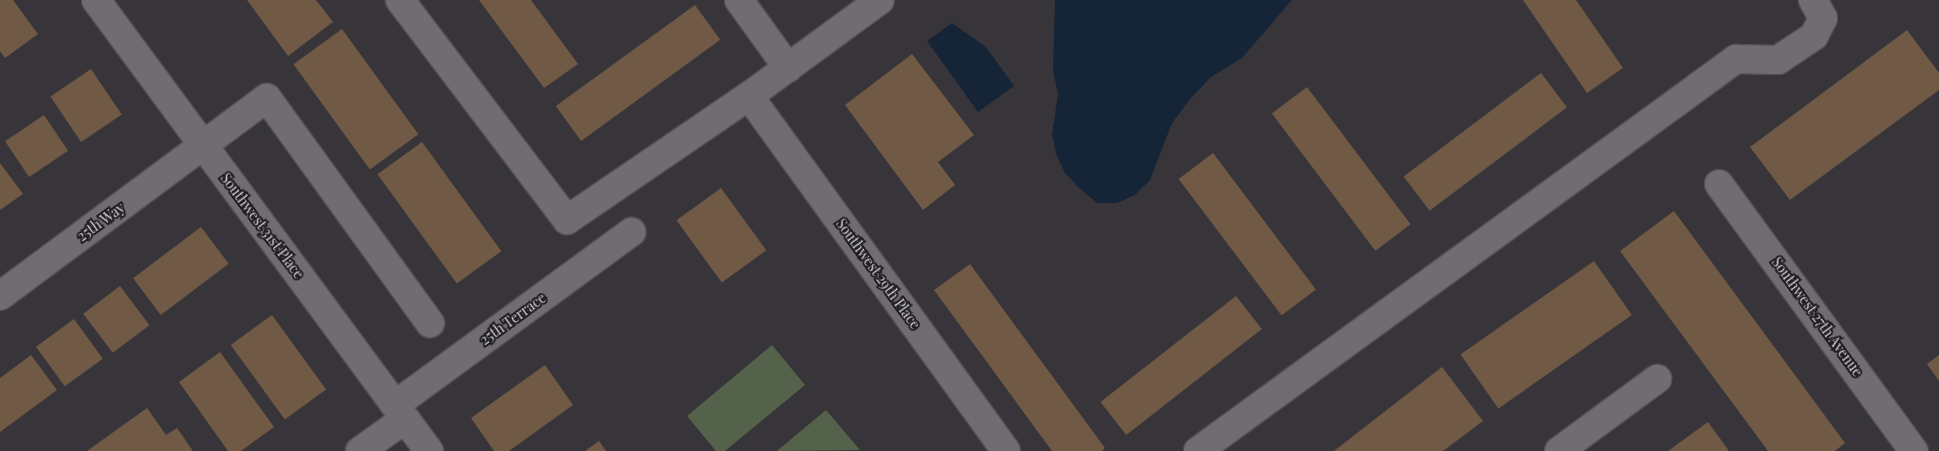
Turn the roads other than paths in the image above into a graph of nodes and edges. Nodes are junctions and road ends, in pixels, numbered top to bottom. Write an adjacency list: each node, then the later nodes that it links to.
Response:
1 (96, 0): 8 (street, Southwest 31st Place)
2 (400, 0): 7 (street)
3 (739, 0): 6 (street)
4 (880, 0): 6 (street)
5 (1814, 0): 19 (street)
6 (788, 68): 7 (street)
7 (749, 96): 18 (street, Southwest 29th Place)
8 (203, 148): 11 (street, 25th Way); 12 (street, 25th Way); 14 (street, Southwest 31st Place)
9 (1719, 184): 20 (street, Southwest 27th Avenue)
10 (631, 232): 14 (street, 25th Terrace)
11 (0, 296)
12 (430, 323)
13 (1657, 379): 15 (street)
14 (400, 412): 16 (street, 25th Terrace); 17 (street, Southwest 31st Place)
15 (1567, 449)
16 (360, 451)
17 (429, 451)
18 (1006, 451)
19 (1198, 451)
20 (1914, 451)

